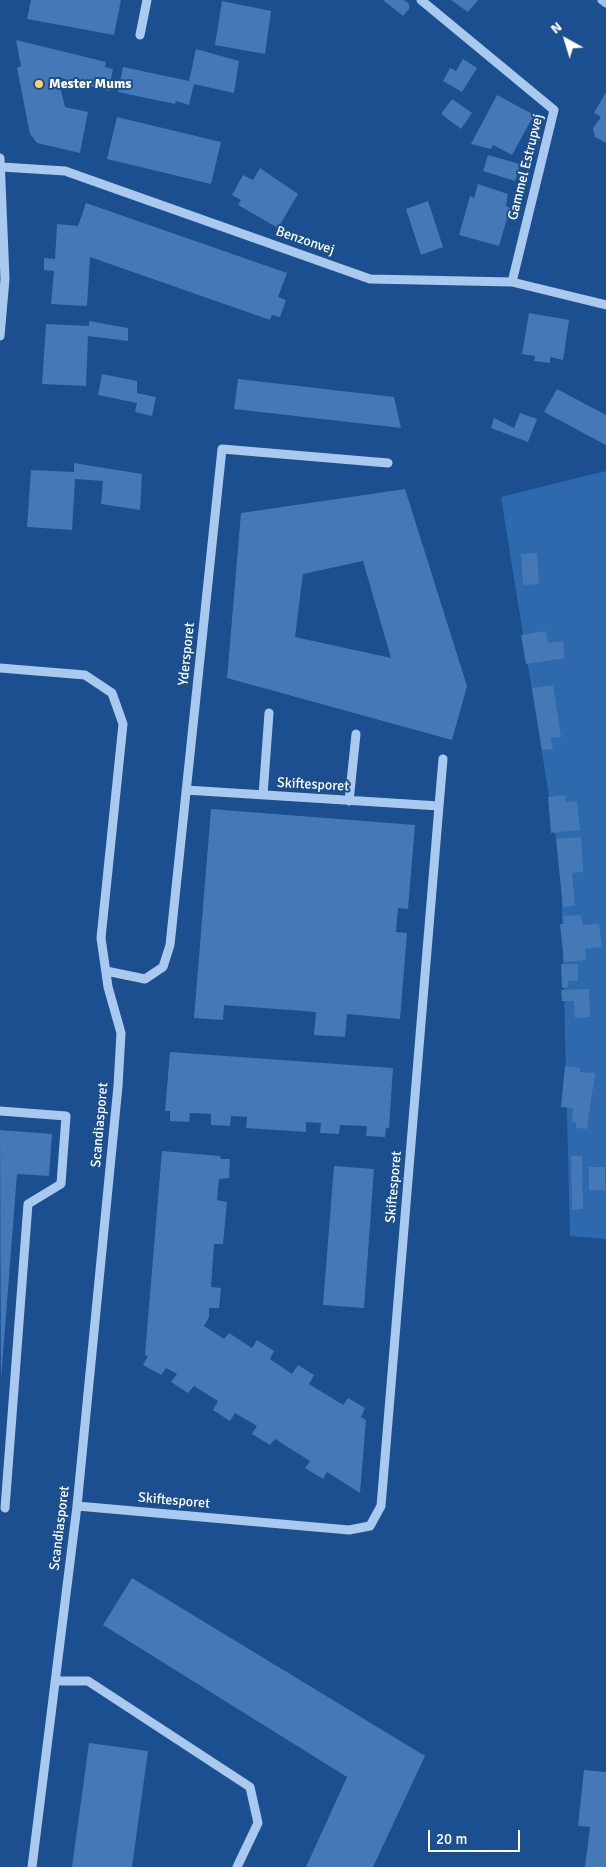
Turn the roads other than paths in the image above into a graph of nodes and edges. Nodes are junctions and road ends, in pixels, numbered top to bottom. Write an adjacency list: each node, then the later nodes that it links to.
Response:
1 (147, 0): 3 (street)
2 (421, 0): 6 (street, Gammel Estrupvej)
3 (140, 35)
4 (1, 163): 5 (street); 6 (street, Benzonvej)
5 (3, 278): 8 (street)
6 (512, 282): 7 (street, Benzonvej)
7 (606, 305)
8 (0, 336)
9 (388, 463): 14 (street, Ydersporet)
10 (0, 668): 18 (street, Scandiasporet)
11 (269, 713): 15 (street)
12 (356, 734): 16 (street)
13 (443, 759): 17 (street)
14 (186, 790): 15 (street, Skiftesporet); 18 (street, Ydersporet)
15 (263, 796): 16 (street, Skiftesporet)
16 (349, 801): 17 (street, Skiftesporet)
17 (439, 806): 20 (street, Skiftesporet)
18 (106, 972): 20 (street, Scandiasporet)
19 (0, 1111): 21 (street)
20 (77, 1506): 22 (street, Scandiasporet)
21 (5, 1508)
22 (55, 1681): 23 (street, Scandiasporet); 24 (street)
23 (32, 1867)
24 (237, 1867)

